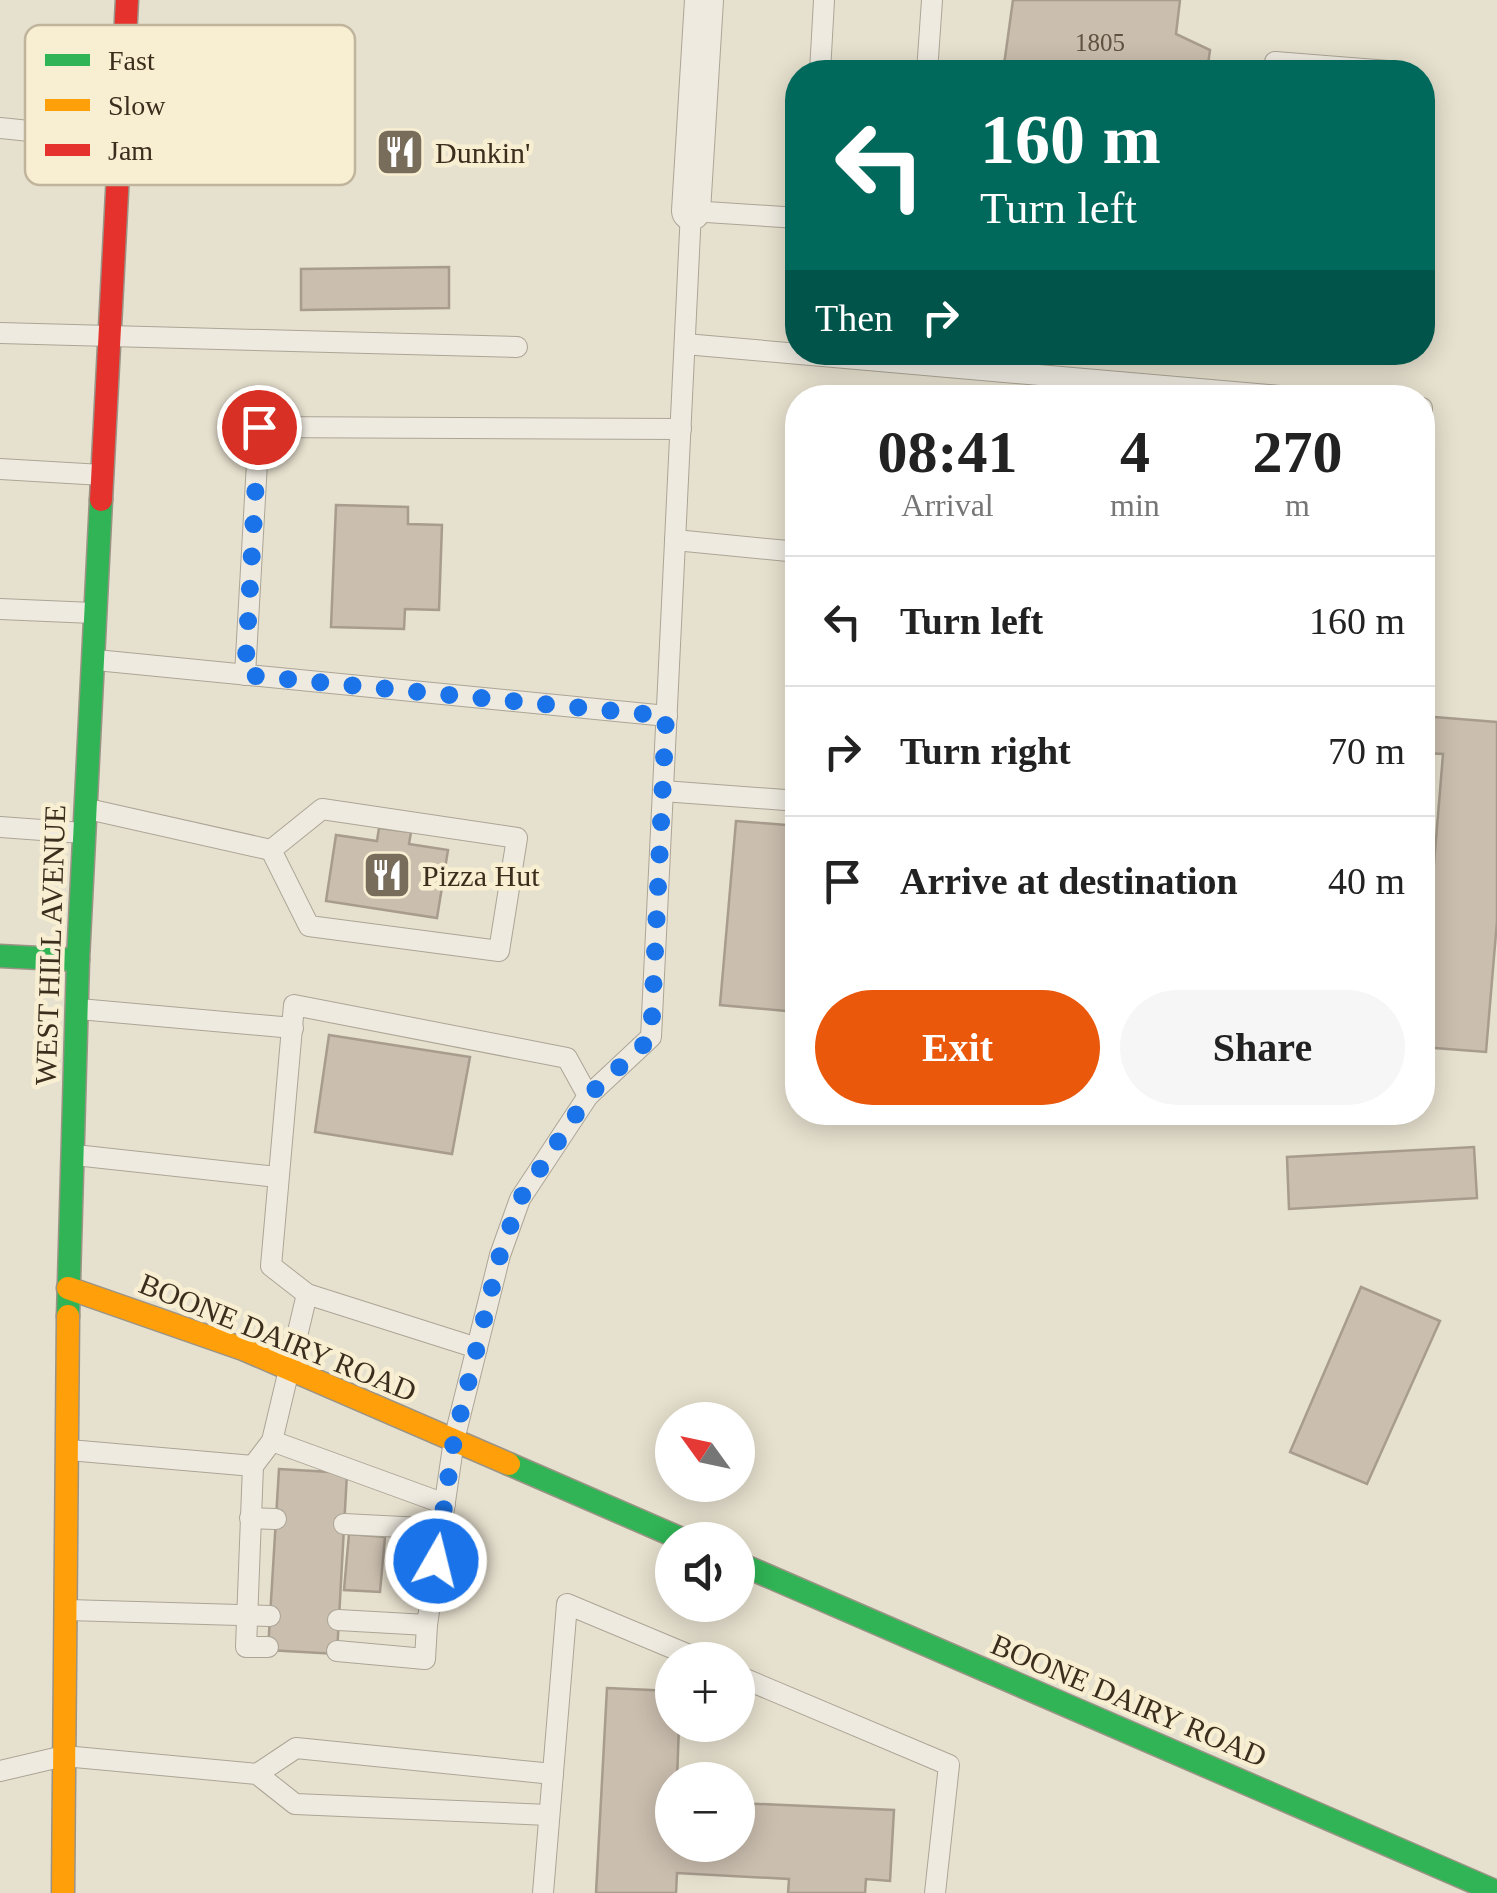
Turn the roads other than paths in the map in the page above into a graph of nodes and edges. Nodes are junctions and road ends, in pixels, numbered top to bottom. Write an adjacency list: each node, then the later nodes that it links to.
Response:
1 (126, 0): 5 (main road, WEST HILL AVENUE)
2 (704, 0): 11 (street)
3 (824, 0): 6 (lane)
4 (932, 0): 7 (lane)
5 (125, 25)
6 (821, 60)
7 (928, 60)
8 (0, 128): 9 (lane)
9 (25, 131)
10 (117, 185): 14 (main road, WEST HILL AVENUE)
11 (692, 211): 12 (lane); 15 (lane)
12 (785, 217)
13 (0, 333): 14 (lane)
14 (109, 339): 16 (lane); 22 (main road, WEST HILL AVENUE)
15 (685, 344): 17 (lane); 20 (lane)
16 (518, 347)
17 (785, 353)
18 (925, 365): 19 (lane)
19 (1154, 385)
20 (681, 429): 23 (lane); 28 (lane)
21 (0, 469): 22 (lane)
22 (102, 474): 26 (main road, WEST HILL AVENUE)
23 (675, 540): 24 (lane); 29 (lane)
24 (785, 551)
25 (0, 610): 26 (lane)
26 (95, 614): 27 (main road, WEST HILL AVENUE)
27 (92, 660): 28 (lane); 32 (main road, WEST HILL AVENUE)
28 (245, 675): 29 (lane)
29 (666, 716): 30 (lane)
30 (663, 791): 31 (lane); 40 (lane)
31 (785, 800)
32 (85, 809): 34 (main road, WEST HILL AVENUE); 35 (lane)
33 (0, 827): 34 (lane)
34 (84, 834): 37 (main road, WEST HILL AVENUE)
35 (271, 850): 35 (lane)
36 (0, 956): 37 (main road)
37 (78, 960): 38 (main road, WEST HILL AVENUE)
38 (76, 1008): 39 (lane); 41 (main road, WEST HILL AVENUE)
39 (293, 1028): 40 (lane); 42 (lane)
40 (588, 1096): 45 (lane)
41 (73, 1155): 42 (lane); 43 (main road, WEST HILL AVENUE)
42 (278, 1176): 44 (lane)
43 (68, 1288): 46 (main road, BOONE DAIRY ROAD); 49 (main road, WEST HILL AVENUE)
44 (307, 1294): 45 (lane); 46 (lane)
45 (477, 1348): 47 (lane)
46 (291, 1370): 47 (main road, BOONE DAIRY ROAD); 48 (lane)
47 (454, 1440): 51 (lane); 55 (main road, BOONE DAIRY ROAD)
48 (272, 1441): 50 (lane); 51 (lane)
49 (67, 1450): 50 (lane); 58 (main road, WEST HILL AVENUE)
50 (253, 1466): 52 (lane)
51 (444, 1504): 56 (lane)
52 (250, 1518): 53 (lane); 59 (lane)
53 (276, 1519)
54 (344, 1524): 56 (lane)
55 (655, 1527)
56 (441, 1529): 62 (lane)
57 (755, 1570): 72 (main road, BOONE DAIRY ROAD)
58 (66, 1610): 59 (lane); 67 (main road, WEST HILL AVENUE)
59 (248, 1616): 60 (lane); 64 (lane)
60 (270, 1616)
61 (338, 1620): 62 (lane)
62 (426, 1625): 65 (lane)
63 (657, 1642): 70 (lane)
64 (268, 1647)
65 (337, 1651)
66 (755, 1683): 75 (lane)
67 (64, 1756): 68 (lane); 69 (lane); 73 (main road, WEST HILL AVENUE)
68 (0, 1771)
69 (257, 1774): 70 (lane); 71 (lane)
70 (553, 1774): 71 (lane)
71 (550, 1815): 74 (lane)
72 (1497, 1892)
73 (63, 1893)
74 (543, 1893)
75 (935, 1893)

